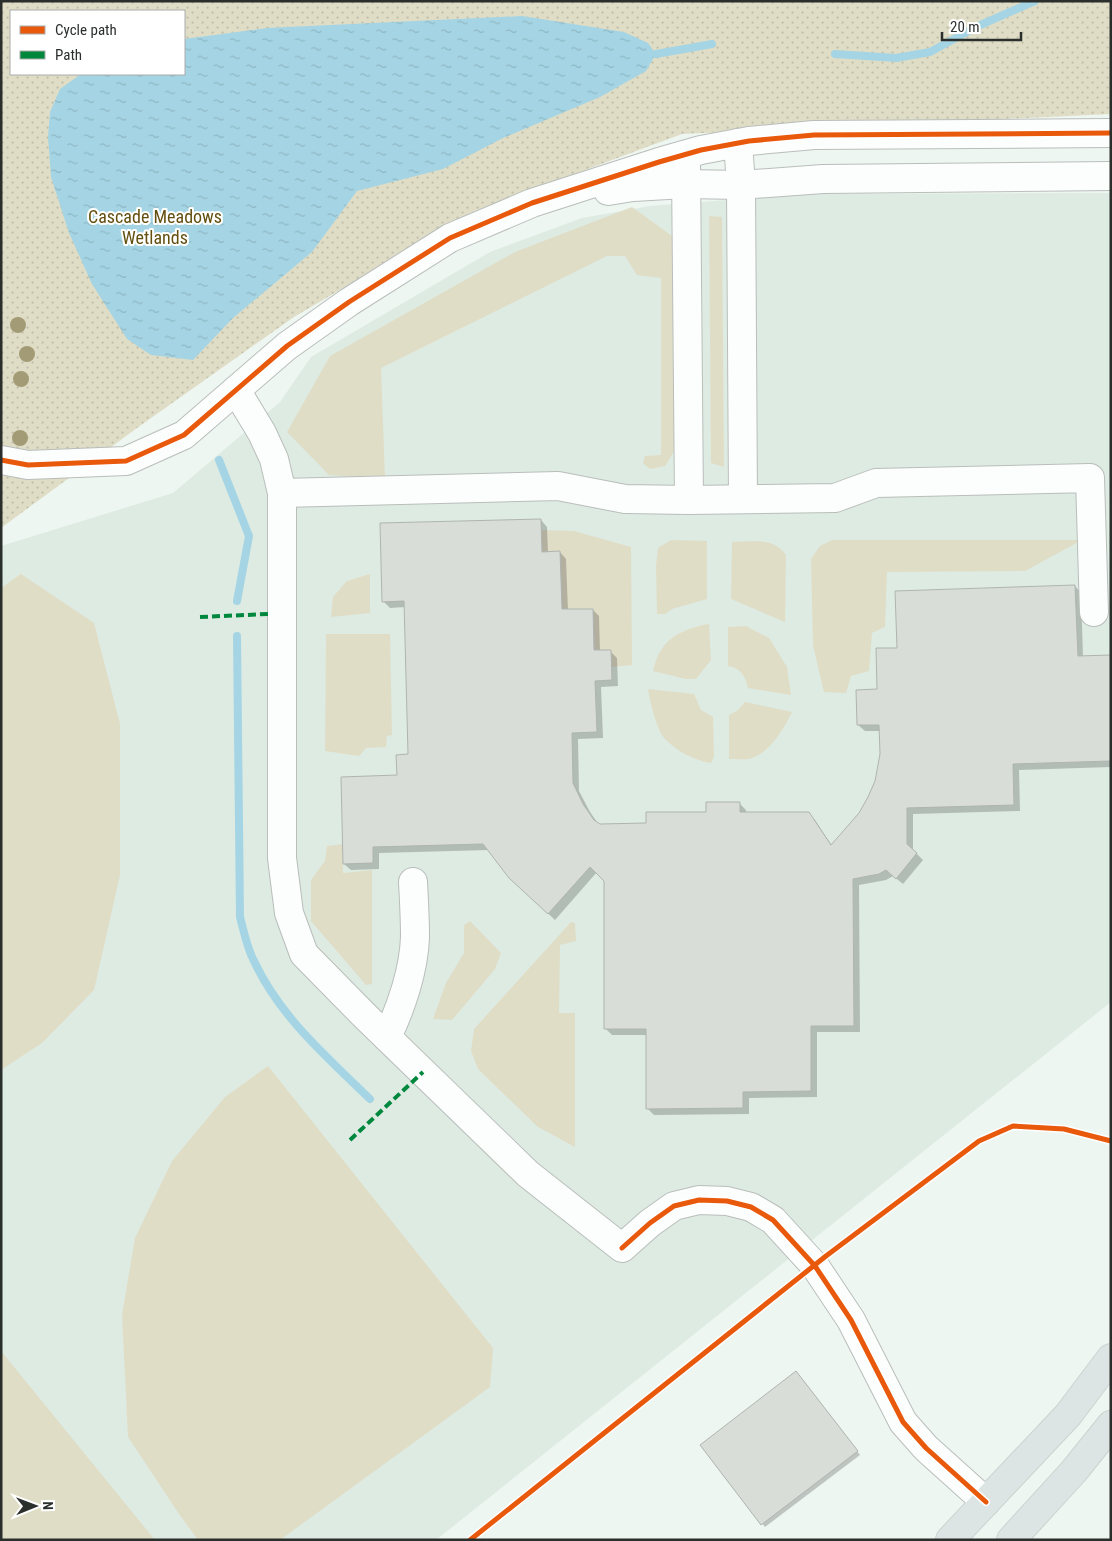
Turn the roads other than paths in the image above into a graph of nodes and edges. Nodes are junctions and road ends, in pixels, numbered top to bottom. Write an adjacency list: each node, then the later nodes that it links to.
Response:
1 (1111, 133): 2 (street)
2 (738, 143): 3 (street); 6 (street)
3 (686, 154): 5 (street); 7 (street)
4 (1111, 176): 6 (street)
5 (685, 184): 6 (street); 7 (street); 12 (street)
6 (741, 185): 11 (street)
7 (532, 203): 8 (street)
8 (236, 390): 9 (street); 10 (street)
9 (1, 460)
10 (282, 493): 12 (street); 15 (street)
11 (743, 498): 12 (street); 13 (street)
12 (689, 500)
13 (1094, 612)
14 (413, 882): 15 (street)
15 (387, 1037): 20 (street)
16 (1111, 1358): 20 (main road)
17 (1111, 1425): 19 (main road)
18 (1111, 1449): 19 (main road)
19 (1074, 1471): 22 (main road)
20 (986, 1502): 21 (main road)
21 (950, 1540)
22 (1011, 1540)

